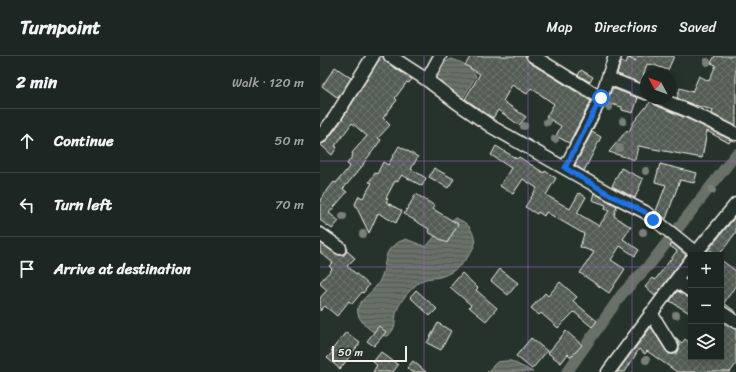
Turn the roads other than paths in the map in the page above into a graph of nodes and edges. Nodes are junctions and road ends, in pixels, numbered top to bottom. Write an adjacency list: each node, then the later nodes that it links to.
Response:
1 (373, 56): 12 (street)
2 (390, 56): 7 (street)
3 (440, 56): 7 (street)
4 (533, 56): 9 (street)
5 (615, 56): 6 (street)
6 (608, 78): 8 (street); 9 (street)
7 (427, 80): 13 (street)
8 (640, 91)
9 (601, 98): 13 (street)
10 (672, 104): 11 (street)
11 (732, 132)
12 (320, 137)
13 (565, 168): 17 (street)
14 (735, 207): 18 (street)
15 (320, 234): 16 (street)
16 (340, 248)
17 (690, 252)
18 (697, 252)
19 (688, 264): 20 (street)
20 (676, 281): 21 (street); 22 (street)
21 (688, 289)
22 (651, 313): 25 (street); 26 (street)
23 (724, 314): 24 (street)
24 (736, 322)
25 (672, 347)
26 (608, 372)

